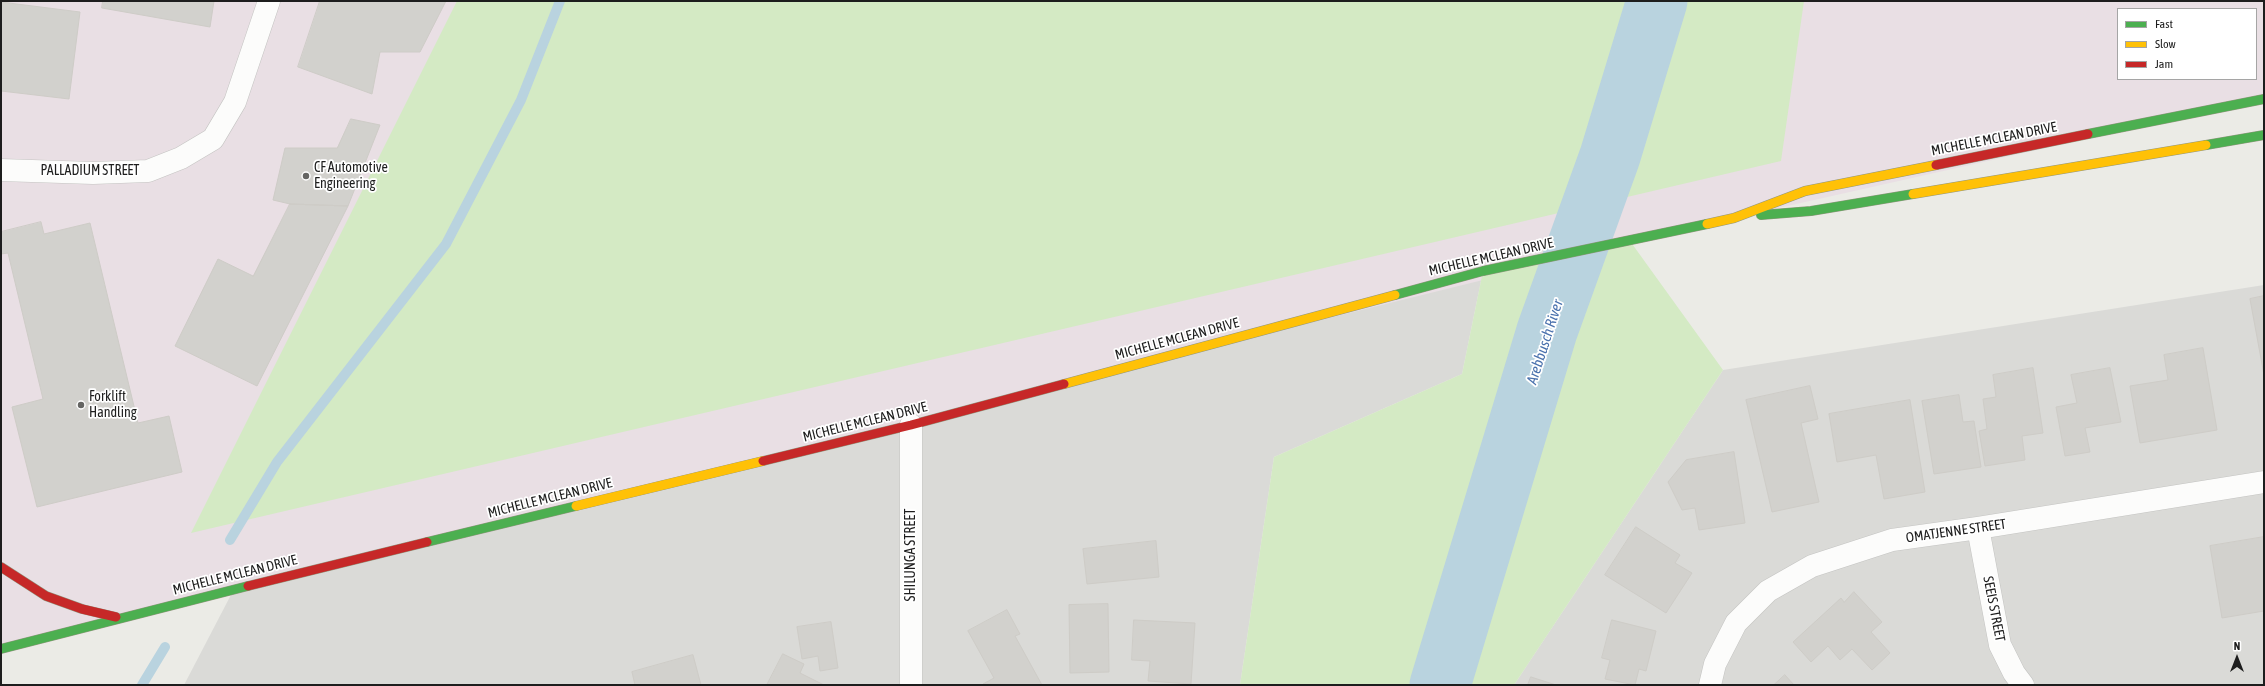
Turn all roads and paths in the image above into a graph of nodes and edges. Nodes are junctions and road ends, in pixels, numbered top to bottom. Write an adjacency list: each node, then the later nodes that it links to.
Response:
1 (269, 1): 4 (street, PALLADIUM STREET)
2 (2264, 99): 5 (street, MICHELLE MCLEAN DRIVE)
3 (2264, 135): 5 (street, MICHELLE MCLEAN DRIVE)
4 (1, 170)
5 (1734, 218): 6 (street, MICHELLE MCLEAN DRIVE)
6 (911, 425): 10 (street, MICHELLE MCLEAN DRIVE); 12 (street, SHILUNGA STREET)
7 (2264, 482): 8 (street, OMATJENNE STREET)
8 (1978, 528): 13 (street, OMATJENNE STREET); 14 (street, SEEIS STREET)
9 (1, 567): 10 (street)
10 (120, 618): 11 (street, MICHELLE MCLEAN DRIVE)
11 (1, 649)
12 (912, 685)
13 (1710, 685)
14 (2023, 685)

